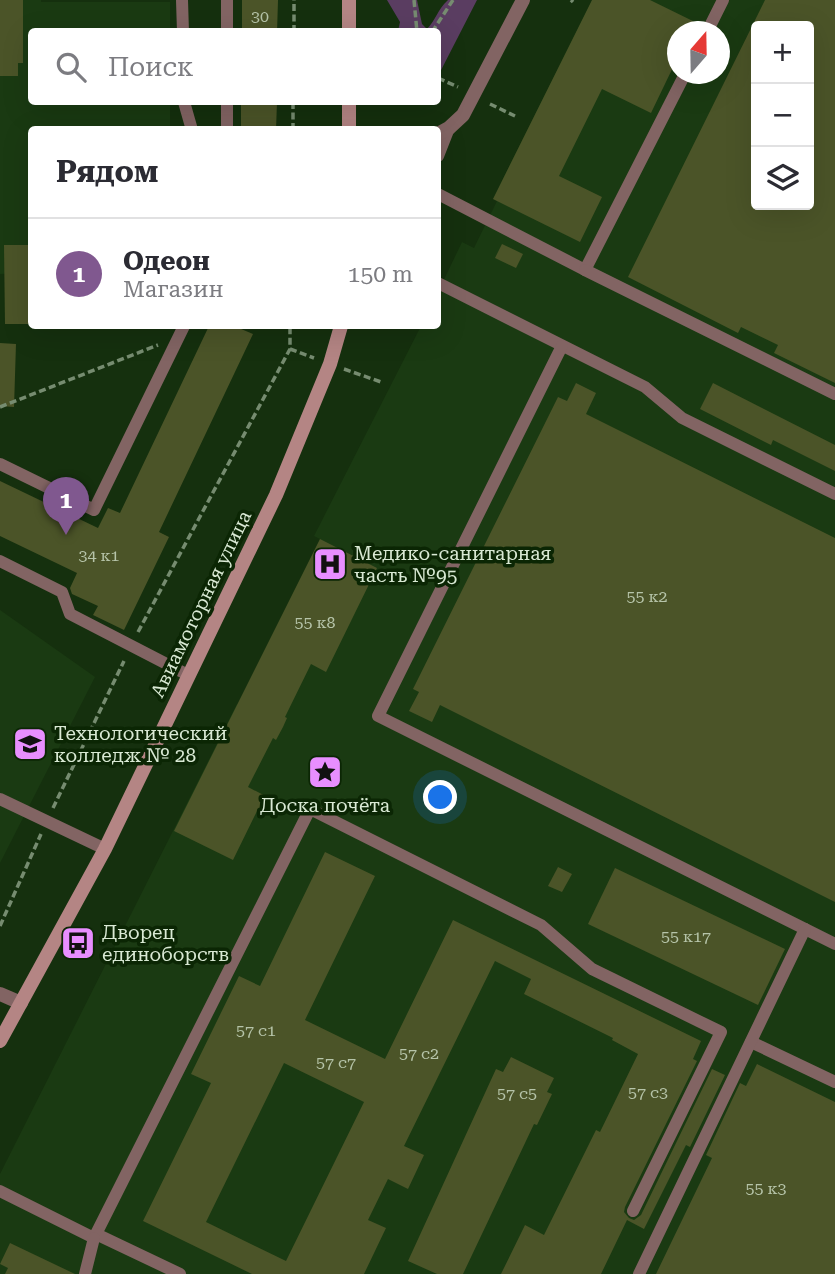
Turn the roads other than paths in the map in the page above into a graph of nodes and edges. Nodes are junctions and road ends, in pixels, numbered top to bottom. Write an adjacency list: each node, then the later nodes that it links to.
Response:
1 (183, 0): 7 (lane)
2 (227, 0): 8 (lane)
3 (349, 0): 9 (street)
4 (523, 0): 17 (street)
5 (723, 0): 6 (lane)
6 (712, 21)
7 (183, 28)
8 (227, 28)
9 (349, 28)
10 (680, 84): 19 (lane)
11 (185, 105): 14 (lane)
12 (227, 105): 15 (lane)
13 (349, 105): 16 (street)
14 (191, 126)
15 (228, 126)
16 (349, 126)
17 (443, 131)
18 (441, 196): 19 (lane)
19 (585, 270): 24 (lane)
20 (441, 285): 23 (lane)
21 (340, 329): 28 (street, Авиамоторная улица)
22 (181, 331): 25 (lane)
23 (562, 346): 26 (lane); 31 (lane)
24 (835, 394)
25 (0, 464)
26 (835, 494)
27 (0, 561): 28 (lane)
28 (188, 675): 30 (street, Авиамоторная улица)
29 (0, 799): 30 (lane)
30 (105, 849): 34 (street, Авиамоторная улица)
31 (805, 929): 32 (lane); 36 (lane)
32 (835, 944)
33 (0, 994): 34 (street)
34 (21, 1003): 35 (street, Авиамоторная улица)
35 (0, 1041)
36 (751, 1042): 37 (lane); 43 (lane)
37 (835, 1082)
38 (0, 1191): 40 (lane)
39 (633, 1212): 40 (lane)
40 (95, 1236): 41 (lane); 42 (lane)
41 (85, 1274)
42 (180, 1274)
43 (639, 1274)

